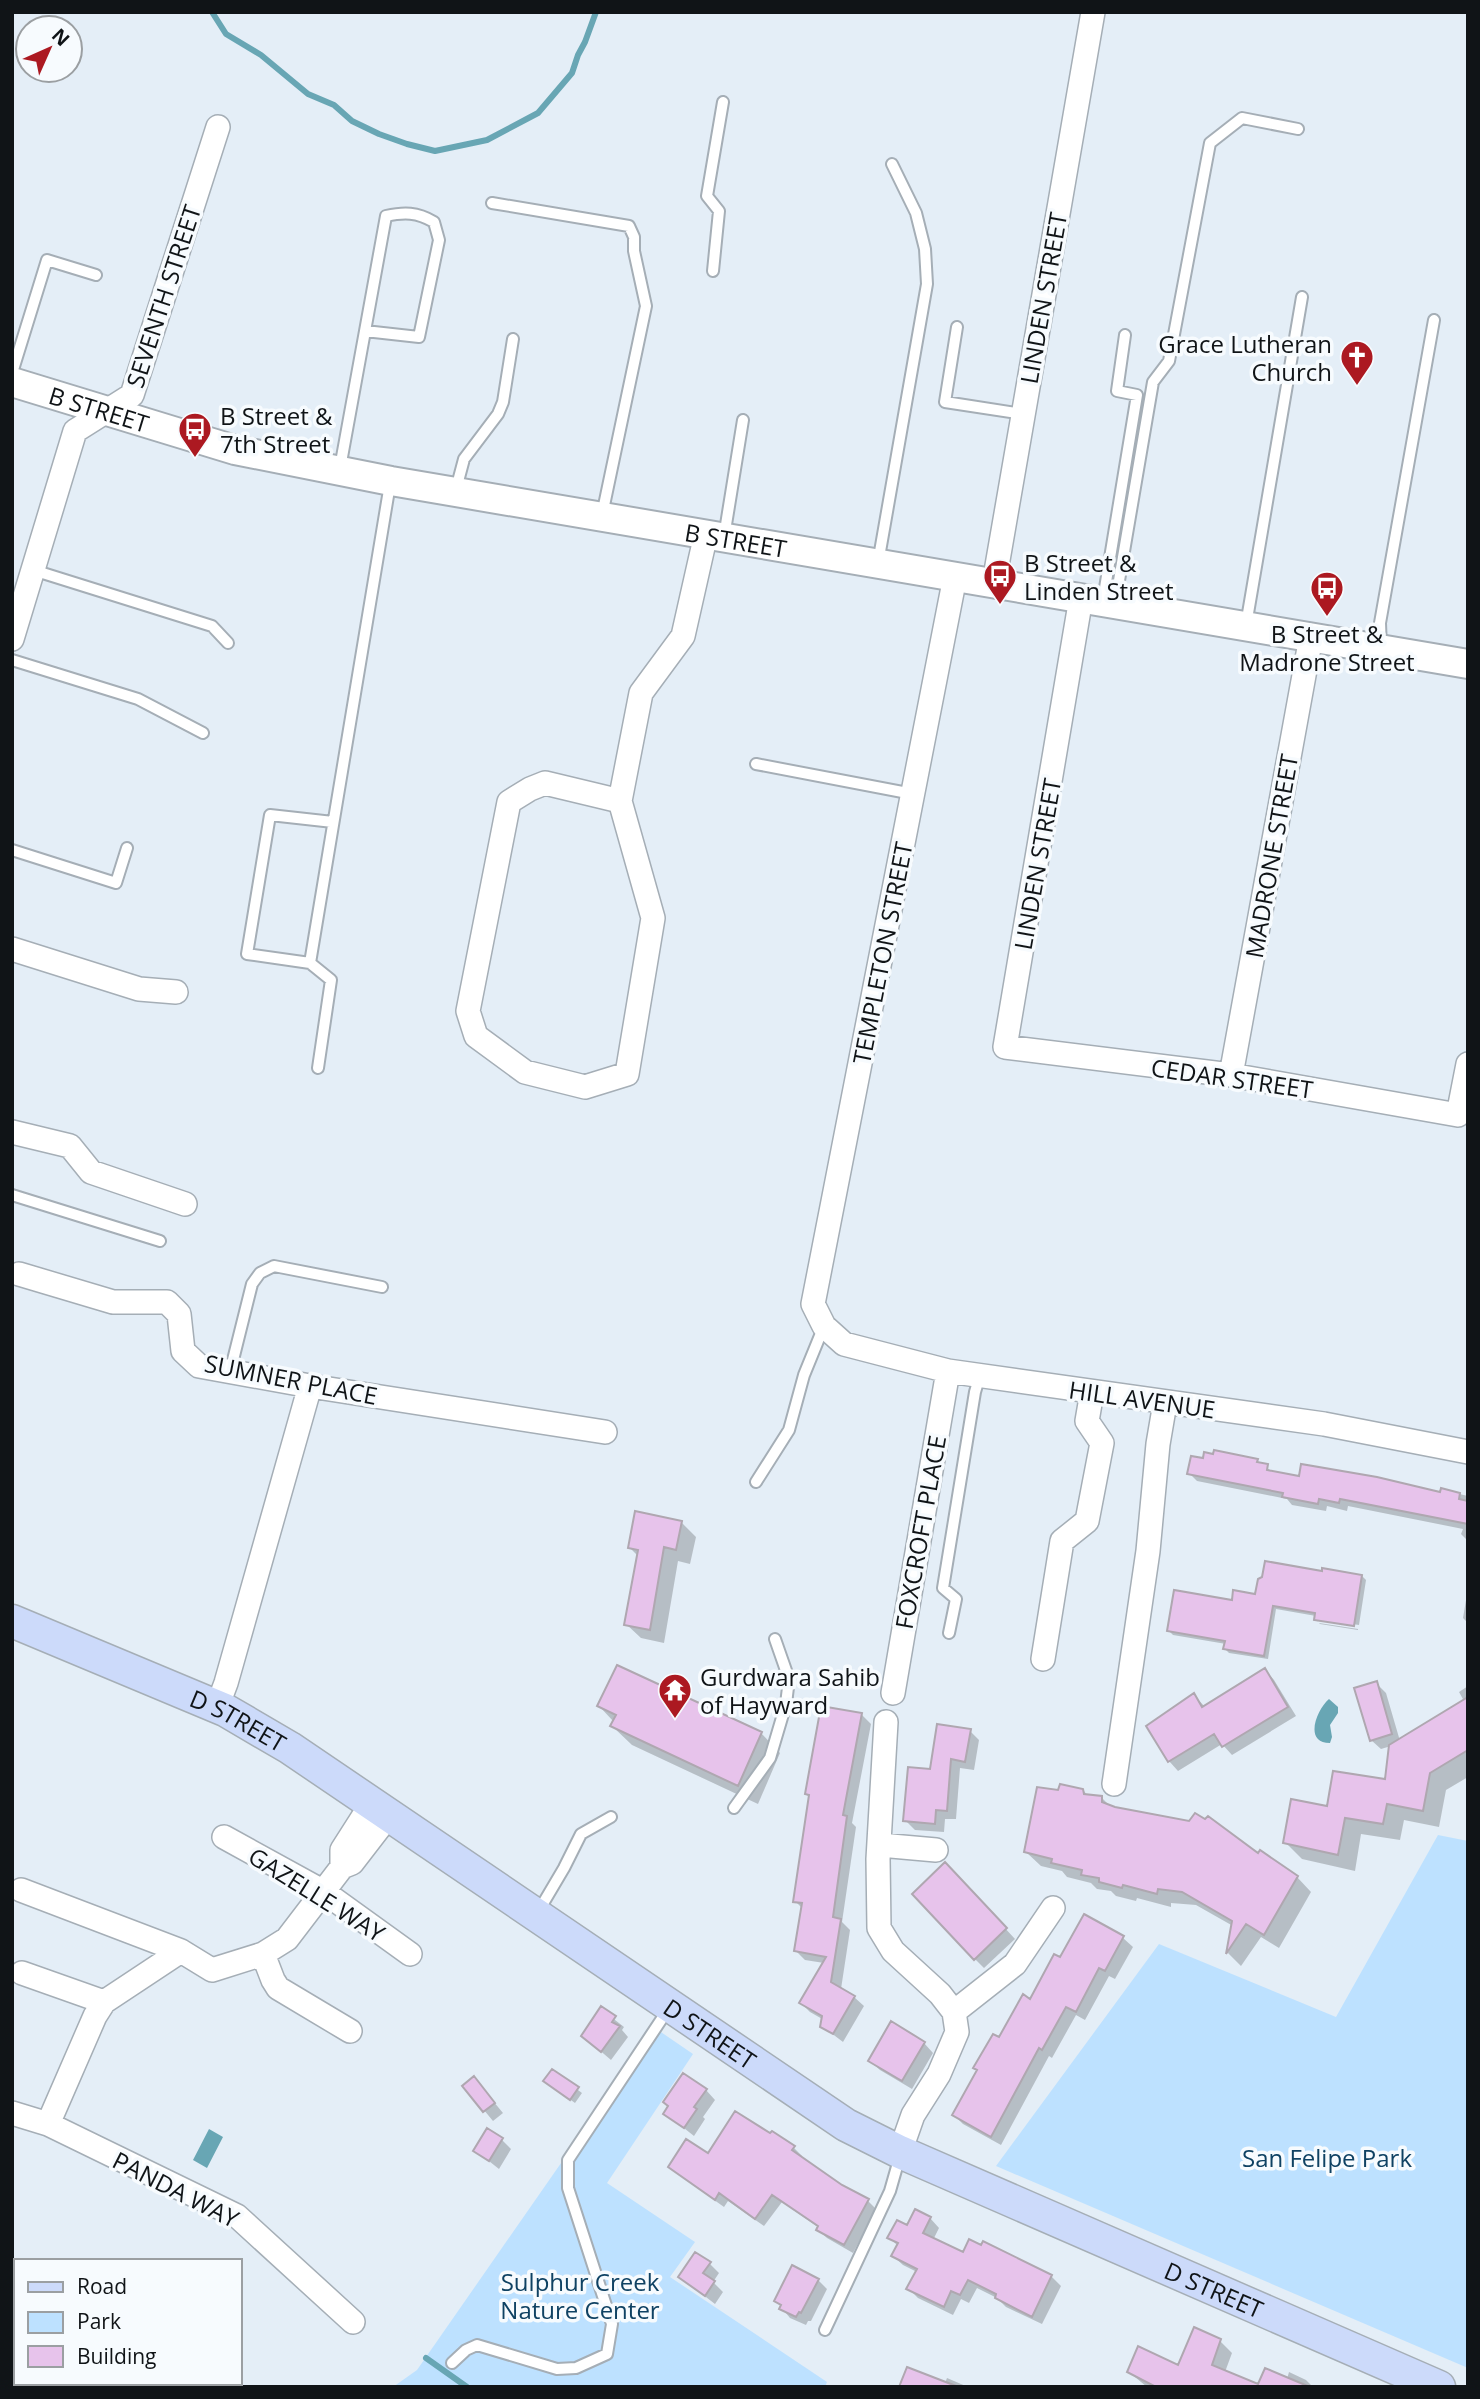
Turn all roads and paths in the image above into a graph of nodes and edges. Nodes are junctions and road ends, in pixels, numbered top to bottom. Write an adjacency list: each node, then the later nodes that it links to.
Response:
1 (1093, 12): 18 (street, LINDEN STREET)
2 (723, 102): 7 (lane)
3 (218, 127): 17 (street, SEVENTH STREET)
4 (1298, 129): 29 (lane)
5 (892, 164): 25 (lane)
6 (492, 203): 23 (lane)
7 (713, 271)
8 (96, 275): 15 (lane)
9 (1302, 297): 30 (lane)
10 (1434, 320): 34 (lane)
11 (957, 327): 18 (lane)
12 (365, 331): 12 (lane); 20 (lane)
13 (1125, 335): 29 (lane)
14 (513, 339): 22 (lane)
15 (12, 373)
16 (12, 382): 17 (street, B STREET)
17 (106, 411): 20 (street, B STREET); 26 (street, SEVENTH STREET)
18 (1023, 414): 28 (street, LINDEN STREET)
19 (743, 420): 24 (lane)
20 (340, 471): 21 (street, B STREET)
21 (391, 481): 22 (street, B STREET); 41 (lane)
22 (455, 492): 23 (street, B STREET)
23 (602, 518): 24 (street, B STREET)
24 (715, 536): 25 (street, B STREET); 40 (street)
25 (878, 563): 27 (street, B STREET)
26 (33, 570): 32 (street, SEVENTH STREET); 33 (lane)
27 (955, 577): 28 (street, B STREET); 39 (street, TEMPLETON STREET)
28 (994, 583): 29 (street, B STREET)
29 (1100, 601): 30 (street, B STREET); 47 (street, LINDEN STREET)
30 (1246, 626): 31 (street, B STREET)
31 (1311, 637): 34 (street, B STREET); 50 (street, MADRONE STREET)
32 (12, 639)
33 (228, 643)
34 (1381, 649): 36 (street, B STREET)
35 (12, 660): 37 (lane)
36 (1468, 664)
37 (203, 733)
38 (756, 764): 39 (lane)
39 (912, 794): 57 (street, TEMPLETON STREET)
40 (620, 801): 40 (street)
41 (333, 822): 45 (lane); 45 (lane)
42 (127, 848): 43 (lane)
43 (12, 850)
44 (12, 949): 46 (street)
45 (310, 963): 49 (lane)
46 (176, 992)
47 (1006, 1047): 50 (street, CEDAR STREET)
48 (1468, 1064): 50 (street, CEDAR STREET)
49 (318, 1068)
50 (1231, 1075)
51 (12, 1132): 53 (street)
52 (12, 1195): 54 (lane)
53 (185, 1204)
54 (160, 1241)
55 (19, 1274): 59 (street, SUMNER PLACE)
56 (382, 1287): 59 (lane)
57 (824, 1326): 58 (street, HILL AVENUE); 66 (lane)
58 (948, 1371): 60 (street, HILL AVENUE); 71 (street, FOXCROFT PLACE)
59 (230, 1372): 61 (street, SUMNER PLACE)
60 (980, 1375): 62 (street, HILL AVENUE); 68 (lane)
61 (310, 1386): 64 (street, SUMNER PLACE); 72 (street)
62 (1092, 1392): 63 (street, HILL AVENUE); 70 (street)
63 (1165, 1403): 65 (street, HILL AVENUE); 74 (street)
64 (605, 1432)
65 (1468, 1452)
66 (756, 1482)
67 (12, 1621): 72 (main road, D STREET)
68 (949, 1633)
69 (775, 1639): 75 (lane)
70 (1043, 1659)
71 (892, 1693)
72 (217, 1707): 76 (main road, D STREET)
73 (886, 1722): 79 (street)
74 (1114, 1784)
75 (734, 1808)
76 (380, 1809): 82 (street); 84 (main road, D STREET)
77 (611, 1818): 84 (lane)
78 (224, 1837): 82 (street, GAZELLE WAY)
79 (880, 1845): 80 (street); 91 (street)
80 (936, 1850)
81 (21, 1890): 85 (street)
82 (324, 1892): 86 (street); 87 (street, GAZELLE WAY)
83 (1053, 1908): 91 (street)
84 (536, 1914): 90 (main road, D STREET)
85 (181, 1951): 86 (street); 89 (street)
86 (263, 1954): 92 (street)
87 (410, 1954)
88 (22, 1973): 89 (street)
89 (104, 2002): 94 (street)
90 (670, 2006): 95 (main road, D STREET); 98 (lane)
91 (954, 2012): 95 (street)
92 (350, 2031)
93 (12, 2113): 94 (street, PANDA WAY)
94 (48, 2124): 96 (street, PANDA WAY)
95 (900, 2152): 97 (lane); 99 (main road, D STREET)
96 (353, 2322)
97 (825, 2330)
98 (452, 2363)
99 (1439, 2387)

